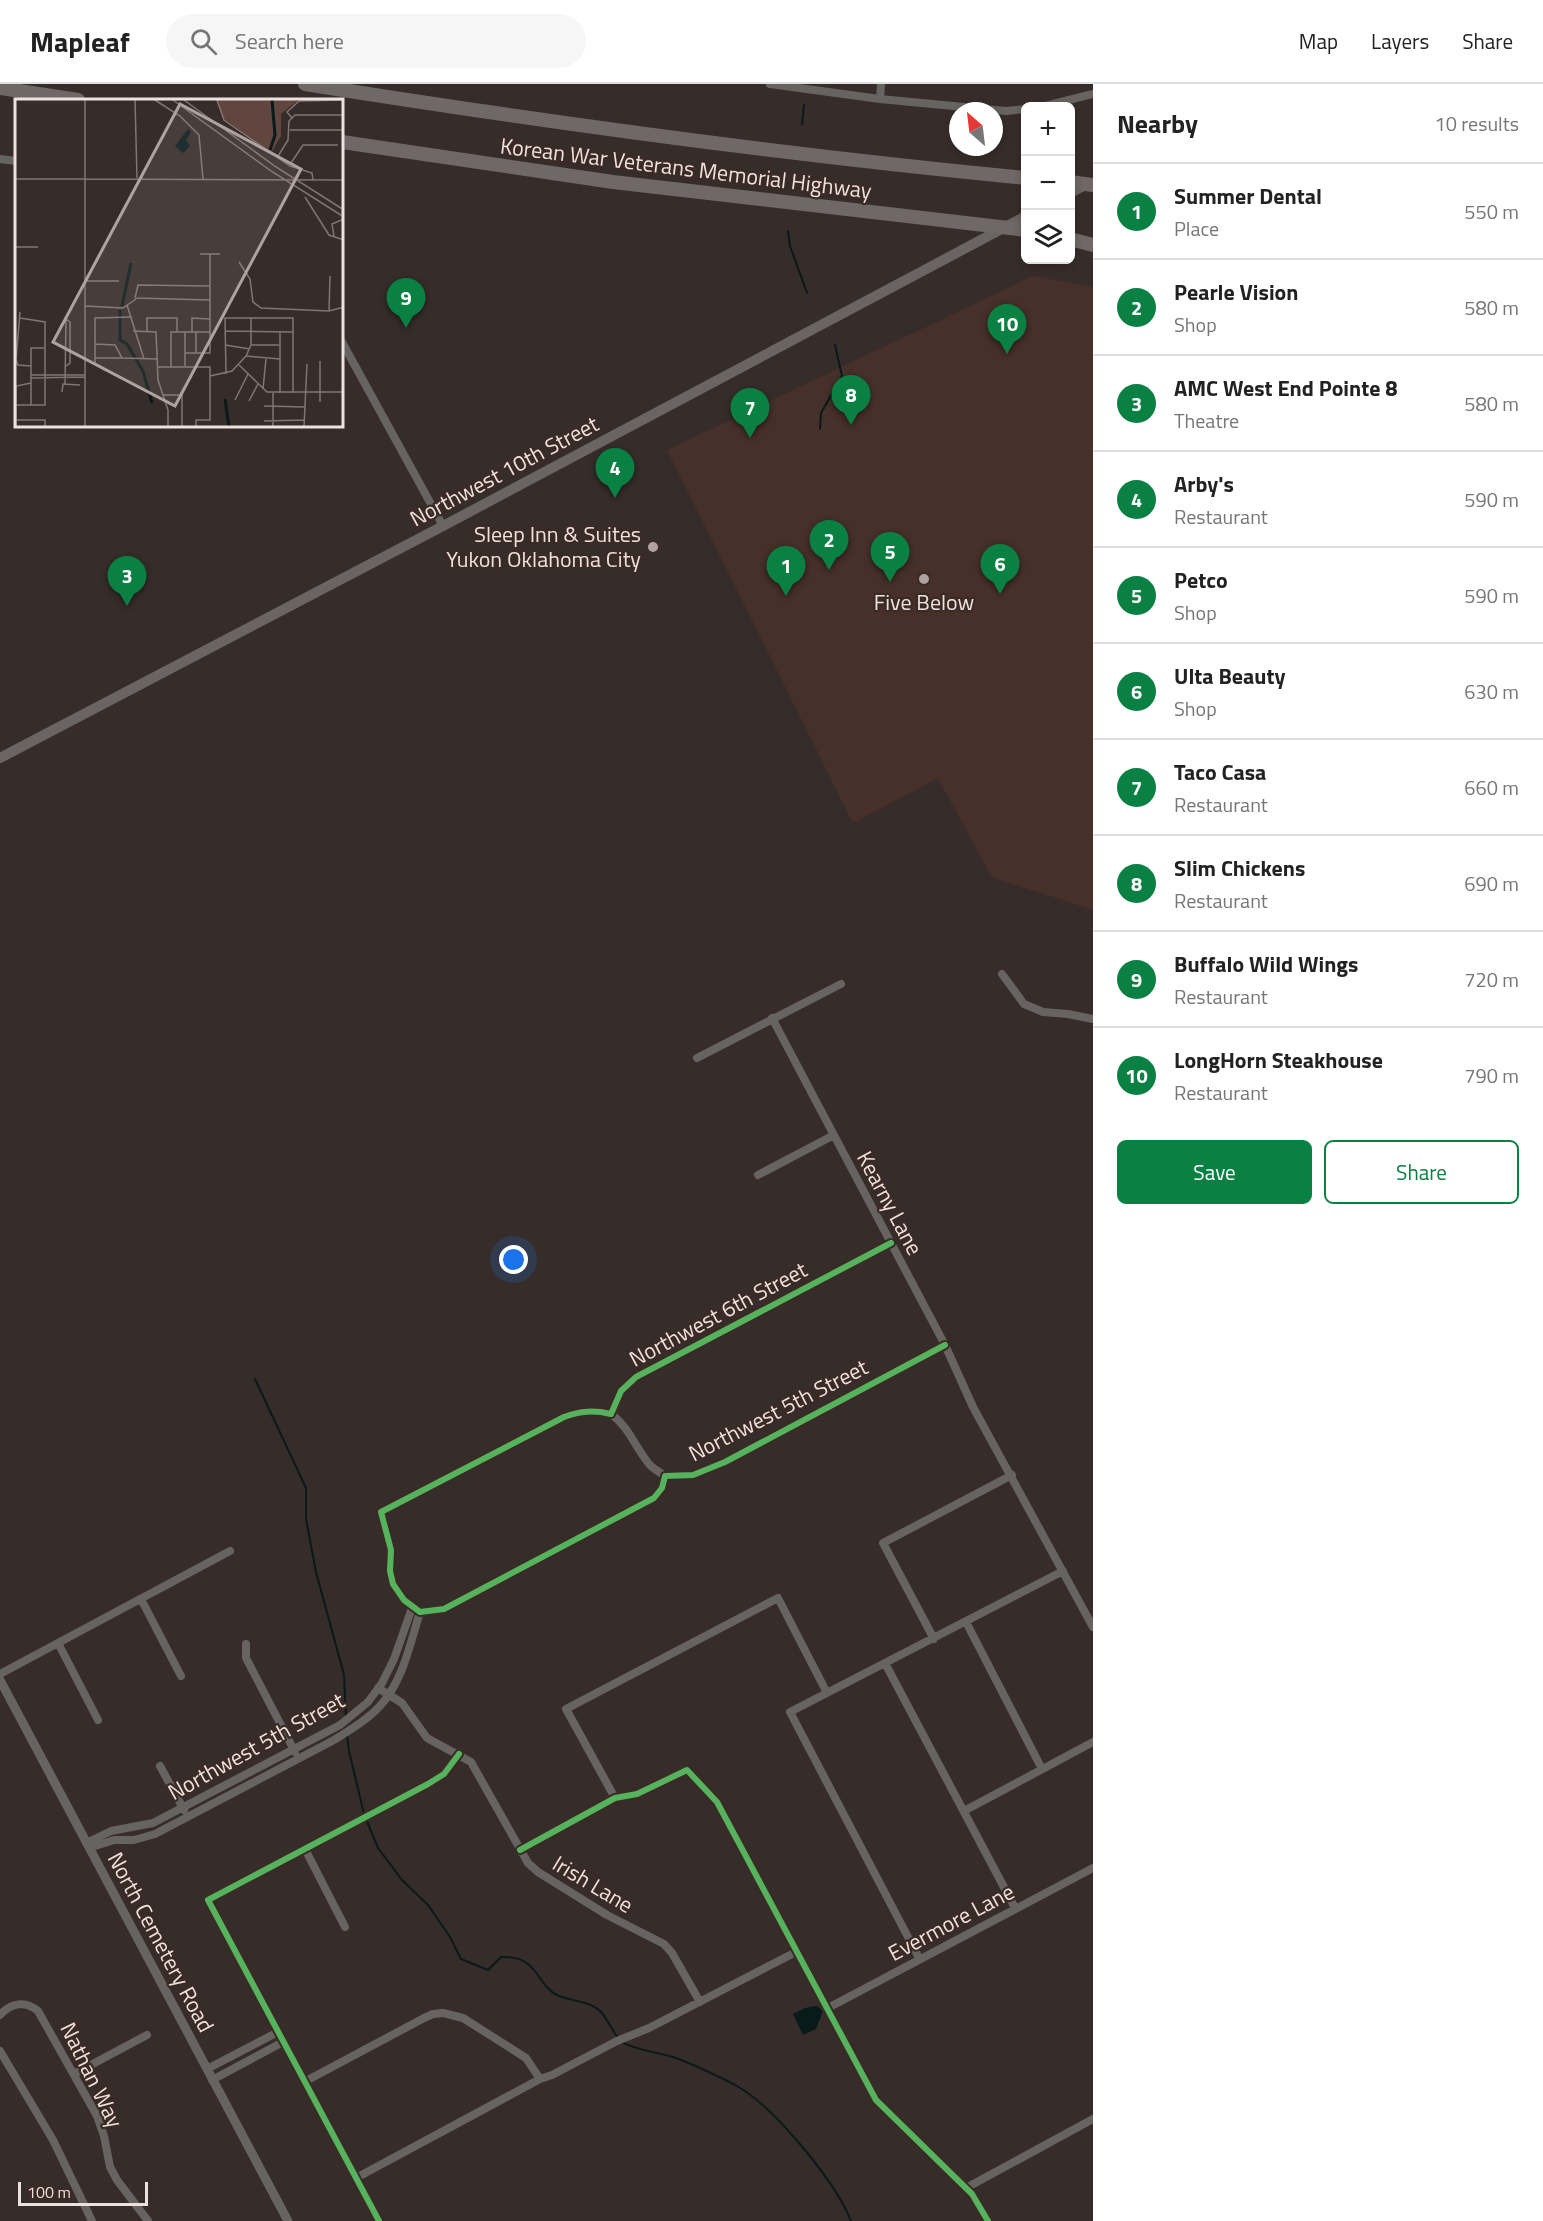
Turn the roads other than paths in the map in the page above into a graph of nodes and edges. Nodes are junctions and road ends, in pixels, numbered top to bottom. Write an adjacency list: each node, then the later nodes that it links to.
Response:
1 (305, 84): 13 (highway, Korean War Veterans Memorial Highway)
2 (770, 84): 7 (street)
3 (881, 84): 7 (street)
4 (0, 88): 6 (highway)
5 (1093, 94): 8 (street)
6 (72, 99)
7 (880, 99): 9 (street)
8 (1061, 102)
9 (1021, 110)
10 (344, 142): 18 (highway, Korean War Veterans Memorial Highway)
11 (0, 159): 12 (street)
12 (15, 161)
13 (1021, 178)
14 (1075, 182): 15 (highway)
15 (1093, 183): 16 (main road)
16 (1075, 191)
17 (1021, 219): 24 (main road, Northwest 10th Street)
18 (1021, 229)
19 (1075, 235): 20 (highway)
20 (1093, 236)
21 (1075, 240): 22 (highway)
22 (1093, 245)
23 (344, 346): 24 (street)
24 (443, 526): 25 (main road, Northwest 10th Street)
25 (0, 758)
26 (1002, 974): 29 (street)
27 (841, 984): 28 (street)
28 (772, 1018): 30 (street); 31 (street, Kearny Lane)
29 (1093, 1019)
30 (697, 1058)
31 (834, 1135): 32 (street); 33 (street, Kearny Lane)
32 (758, 1175)
33 (891, 1243): 34 (street, Kearny Lane); 35 (street, Northwest 6th Street)
34 (945, 1345): 36 (street, Kearny Lane); 37 (street, Northwest 5th Street)
35 (611, 1414): 37 (street); 41 (street)
36 (1012, 1475): 39 (street, Kearny Lane); 44 (street)
37 (665, 1476): 41 (street, Northwest 5th Street)
38 (230, 1551): 40 (street)
39 (1063, 1572): 42 (street); 43 (street, Kearny Lane)
40 (141, 1599): 45 (street); 49 (street)
41 (416, 1610): 51 (street, Northwest 5th Street); 52 (street, Northwest 5th Street)
42 (966, 1622): 44 (street); 60 (street)
43 (1093, 1627)
44 (934, 1639): 47 (street)
45 (58, 1643): 48 (street); 54 (street)
46 (246, 1644): 56 (street)
47 (886, 1665): 53 (street); 63 (street)
48 (0, 1674)
49 (182, 1676)
50 (0, 1680): 65 (street, North Cemetery Road)
51 (378, 1688): 52 (street, Irish Lane); 56 (street, Northwest 5th Street)
52 (389, 1693): 57 (street, Irish Lane); 58 (street, Northwest 5th Street)
53 (827, 1693): 61 (street); 72 (street)
54 (98, 1720)
55 (1093, 1742): 60 (street)
56 (293, 1750): 58 (street); 62 (street, Northwest 5th Street)
57 (459, 1754): 66 (street); 67 (street, Irish Lane)
58 (299, 1758): 64 (street, Northwest 5th Street)
59 (160, 1766): 62 (street)
60 (1042, 1769): 63 (street)
61 (615, 1798): 67 (street); 71 (street)
62 (182, 1808): 64 (street); 65 (street, Northwest 5th Street)
63 (964, 1811): 69 (street)
64 (187, 1817): 65 (street, Northwest 5th Street)
65 (88, 1845): 80 (street, North Cemetery Road)
66 (305, 1849): 70 (street); 76 (street)
67 (520, 1850): 73 (street, Irish Lane)
68 (1093, 1868): 69 (street, Evermore Lane)
69 (1015, 1908): 72 (street, Evermore Lane)
70 (345, 1927)
71 (796, 1952): 73 (street); 74 (street)
72 (920, 1958): 74 (street, Evermore Lane)
73 (700, 2002): 82 (street)
74 (826, 2009): 87 (street)
75 (1, 2013): 81 (street, Nathan Way)
76 (278, 2032): 78 (street); 80 (street)
77 (147, 2035): 81 (street)
78 (283, 2042): 83 (street); 84 (street)
79 (0, 2051): 88 (street)
80 (207, 2069): 83 (street, North Cemetery Road)
81 (74, 2074): 89 (street, Nathan Way)
82 (540, 2079): 84 (street); 86 (street)
83 (212, 2080): 90 (street, North Cemetery Road)
84 (304, 2082): 86 (street)
85 (1093, 2119): 87 (street)
86 (356, 2178): 91 (street)
87 (966, 2188): 92 (street)
88 (92, 2221)
89 (148, 2221)
90 (288, 2221)
91 (379, 2221)
92 (988, 2221)

